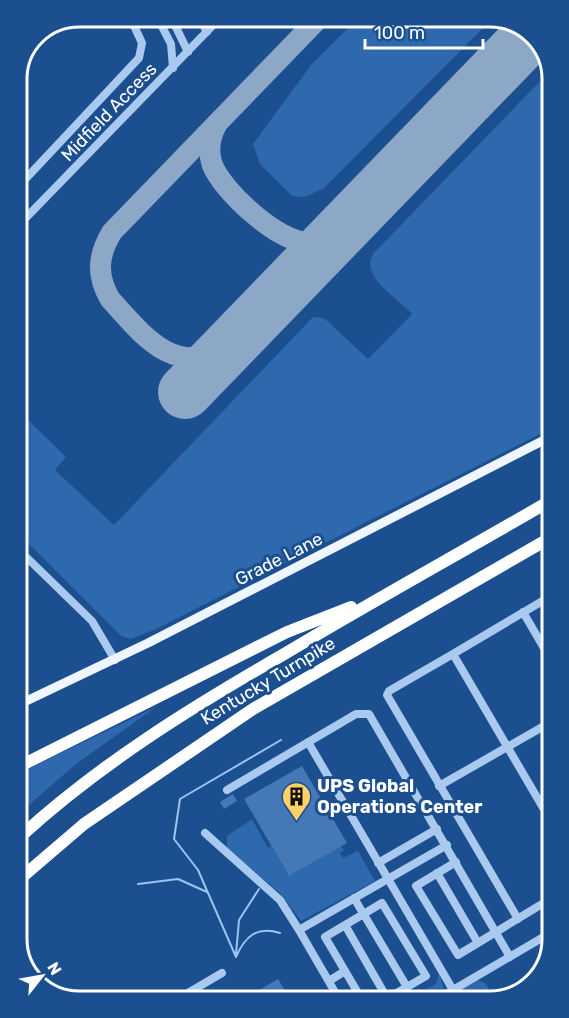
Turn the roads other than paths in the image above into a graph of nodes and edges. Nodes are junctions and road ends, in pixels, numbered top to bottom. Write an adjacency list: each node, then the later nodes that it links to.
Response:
1 (134, 27): 9 (street)
2 (162, 27): 8 (street)
3 (176, 27): 7 (street)
4 (204, 27): 6 (street)
5 (211, 27): 6 (street, Midfield Access)
6 (207, 32): 7 (street, Midfield Access)
7 (188, 52): 8 (street, Midfield Access)
8 (173, 68): 10 (street, Midfield Access)
9 (27, 177)
10 (27, 217)
11 (542, 441): 20 (main road, Grade Lane)
12 (542, 505): 15 (highway)
13 (542, 543): 36 (highway, Kentucky Turnpike)
14 (27, 557): 20 (street)
15 (388, 592): 25 (highway); 30 (highway)
16 (542, 601): 17 (street)
17 (523, 612): 18 (street); 19 (street)
18 (542, 645)
19 (453, 654): 24 (street); 26 (street)
20 (115, 660): 21 (main road, Grade Lane)
21 (27, 701)
22 (542, 727): 24 (street)
23 (308, 742): 27 (street); 29 (street); 33 (street)
24 (507, 747): 26 (street); 28 (street)
25 (27, 762)
26 (439, 786): 41 (street)
27 (227, 790)
28 (542, 805)
29 (437, 829): 32 (street); 33 (street)
30 (27, 831)
31 (205, 834): 43 (street)
32 (447, 845): 34 (street); 37 (street)
33 (378, 862): 37 (street)
34 (456, 862): 35 (street); 44 (street)
35 (437, 873): 46 (street); 46 (street)
36 (27, 874)
37 (388, 879): 38 (street); 52 (street)
38 (354, 898): 40 (street); 43 (street)
39 (542, 904): 41 (street)
40 (364, 914): 42 (street); 51 (street); 51 (street)
41 (518, 919): 44 (street)
42 (345, 925): 48 (street); 56 (street)
43 (299, 930): 50 (street)
44 (496, 932): 46 (street); 47 (street)
45 (542, 938): 47 (street)
46 (478, 943)
47 (510, 957): 52 (street)
48 (345, 971): 50 (street); 55 (street)
49 (222, 973): 53 (street)
50 (329, 981): 54 (street)
51 (407, 987): 57 (street)
52 (453, 990)
53 (191, 991)
54 (335, 991)
55 (357, 991)
56 (384, 991)
57 (400, 991)

